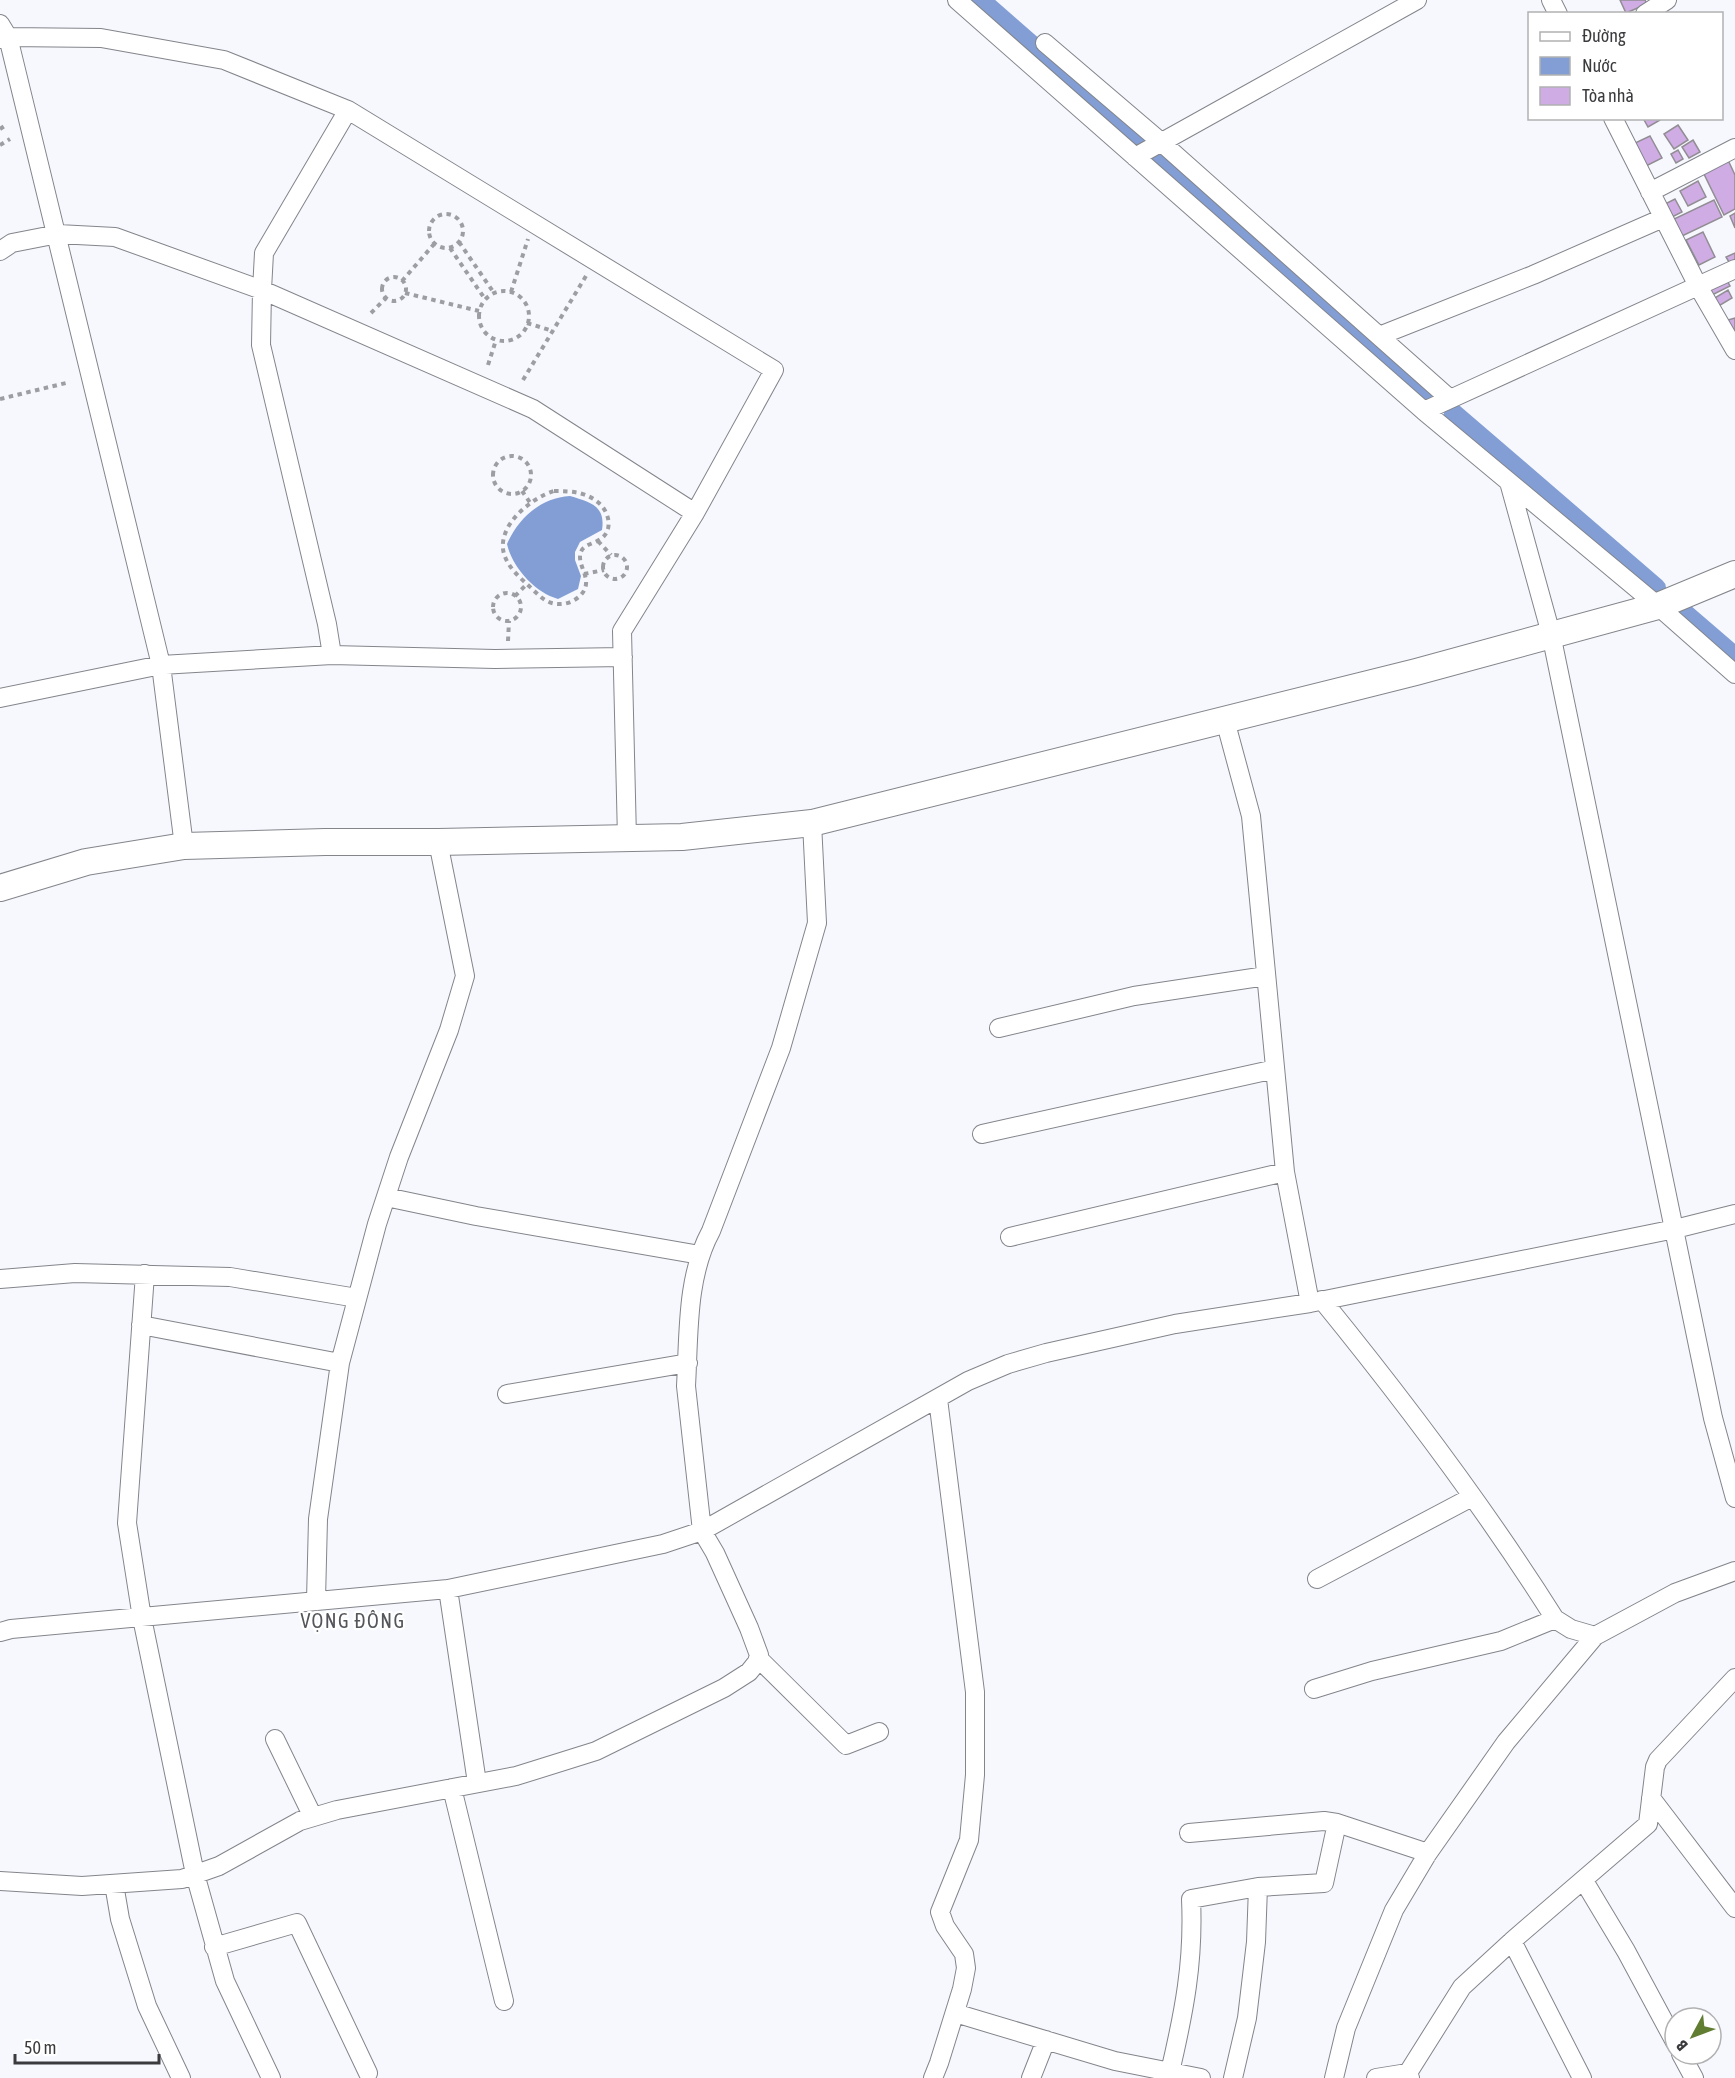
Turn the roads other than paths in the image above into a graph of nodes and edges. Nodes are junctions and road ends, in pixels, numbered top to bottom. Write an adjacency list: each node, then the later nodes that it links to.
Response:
1 (957, 0): 11 (street)
2 (1417, 0): 9 (street)
3 (1667, 0): 4 (street)
4 (1648, 12)
5 (3, 33): 7 (street); 14 (street)
6 (1046, 42): 9 (street)
7 (348, 110): 18 (street); 24 (street)
8 (1614, 120): 12 (street)
9 (1161, 142): 11 (street); 19 (street)
10 (1735, 148): 12 (street)
11 (1135, 157): 22 (street)
12 (1650, 192): 13 (street)
13 (1663, 218): 17 (street); 19 (street)
14 (58, 234): 15 (street); 18 (street); 30 (street)
15 (0, 251)
16 (1735, 269): 17 (street)
17 (1698, 286): 20 (street); 21 (street)
18 (262, 290): 24 (street); 28 (street)
19 (1379, 336): 21 (street)
20 (1735, 350)
21 (1450, 399): 22 (street)
22 (1424, 411): 23 (street)
23 (1509, 482): 26 (street); 27 (street)
24 (695, 513): 29 (street)
25 (1735, 574): 26 (street)
26 (1658, 606): 27 (street); 31 (street)
27 (1551, 634): 33 (street); 46 (street)
28 (332, 655): 29 (street); 30 (street)
29 (622, 657): 35 (street)
30 (161, 665): 32 (street); 37 (street)
31 (1735, 674)
32 (0, 698)
33 (1225, 720): 34 (street); 39 (street)
34 (812, 823): 35 (street); 48 (street)
35 (627, 838): 36 (street)
36 (438, 843): 37 (street); 44 (street)
37 (184, 846): 38 (street)
38 (0, 888)
39 (1266, 976): 40 (street); 41 (street)
40 (999, 1028)
41 (1275, 1069): 42 (street); 43 (street)
42 (982, 1134)
43 (1285, 1172): 47 (street); 52 (street)
44 (386, 1197): 48 (street); 51 (street)
45 (1735, 1214): 46 (street)
46 (1675, 1229): 52 (street); 59 (street)
47 (1010, 1237)
48 (700, 1255): 55 (street)
49 (145, 1274): 50 (street); 51 (street); 53 (street)
50 (0, 1279)
51 (357, 1298): 54 (street)
52 (1316, 1302): 57 (street); 58 (street)
53 (141, 1325): 54 (street); 65 (street)
54 (340, 1363): 64 (street)
55 (688, 1363): 56 (street); 60 (street)
56 (507, 1394)
57 (938, 1399): 60 (street); 90 (street)
58 (1472, 1497): 62 (street); 66 (street)
59 (1735, 1498)
60 (702, 1531): 63 (street); 69 (street)
61 (1735, 1571): 68 (street)
62 (1317, 1579)
63 (448, 1589): 64 (street); 74 (street)
64 (316, 1600): 65 (street)
65 (142, 1618): 67 (street); 81 (street)
66 (1555, 1619): 68 (street); 71 (street)
67 (0, 1632)
68 (1595, 1636): 80 (street)
69 (758, 1658): 72 (street); 74 (street)
70 (1735, 1678): 76 (street)
71 (1314, 1689)
72 (879, 1732)
73 (275, 1739): 77 (street)
74 (477, 1783): 75 (street)
75 (452, 1788): 77 (street); 89 (street)
76 (1651, 1798): 83 (street); 86 (street)
77 (313, 1817): 81 (street)
78 (1337, 1823): 79 (street); 80 (street); 85 (street)
79 (1190, 1833)
80 (1428, 1853): 103 (street)
81 (195, 1874): 84 (street); 88 (street)
82 (0, 1881): 84 (street)
83 (1584, 1881): 87 (street); 91 (street)
84 (114, 1884): 97 (street)
85 (1258, 1887): 93 (street); 102 (street)
86 (1735, 1908)
87 (1512, 1941): 96 (street); 105 (street)
88 (214, 1947): 94 (street); 98 (street)
89 (504, 2001)
90 (954, 2013): 92 (street); 99 (street)
91 (1663, 2020)
92 (1046, 2040): 95 (street); 100 (street)
93 (1170, 2072): 95 (street); 101 (street)
94 (368, 2073)
95 (1145, 2073)
96 (1408, 2077): 104 (street)
97 (181, 2078)
98 (271, 2078)
99 (933, 2078)
100 (1031, 2078)
101 (1201, 2078)
102 (1233, 2078)
103 (1334, 2078)
104 (1376, 2078)
105 (1582, 2078)

